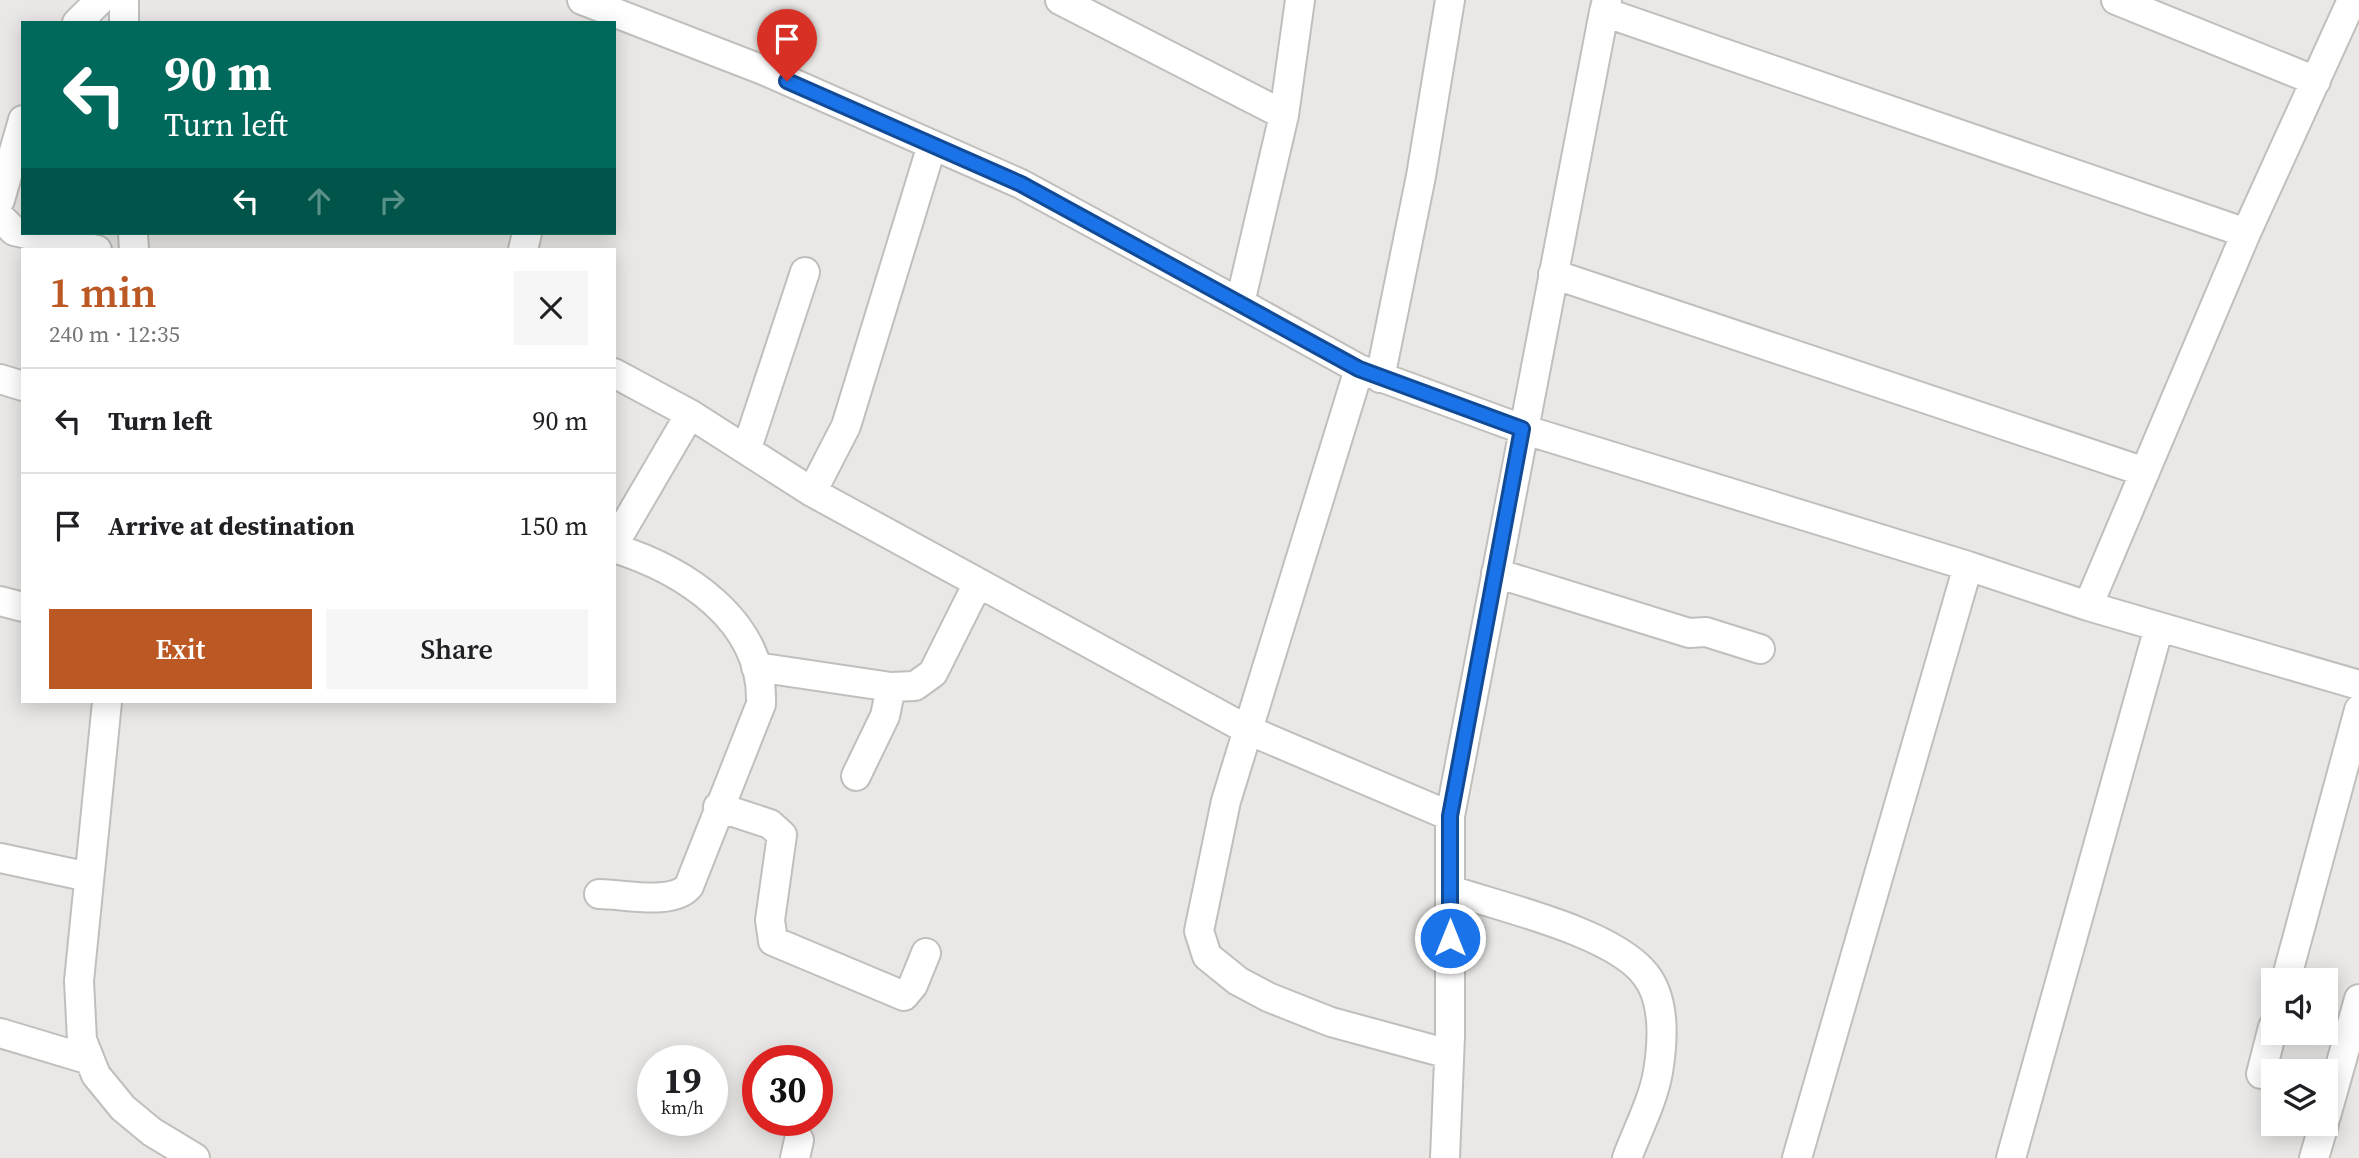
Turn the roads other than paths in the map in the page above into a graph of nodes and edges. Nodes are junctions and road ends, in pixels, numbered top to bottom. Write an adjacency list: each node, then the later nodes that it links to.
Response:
1 (100, 0): 10 (street)
2 (124, 0): 11 (street)
3 (582, 0): 15 (street)
4 (1060, 0): 13 (street)
5 (1300, 0): 13 (street)
6 (1450, 0): 26 (street)
7 (2116, 0): 12 (street)
8 (2352, 0): 12 (street)
9 (1606, 6): 20 (street); 24 (street)
10 (79, 21)
11 (124, 21)
12 (2316, 81): 20 (street)
13 (1284, 115): 25 (street)
14 (21, 132): 16 (street)
15 (932, 145): 25 (street); 34 (street)
16 (16, 163): 17 (street)
17 (0, 200)
18 (0, 217): 19 (street)
19 (21, 233)
20 (2246, 233): 33 (street)
21 (31, 235): 22 (street)
22 (88, 248)
23 (805, 272): 32 (street)
24 (1553, 274): 31 (street); 33 (street)
25 (1240, 303): 26 (street)
26 (1369, 373): 31 (street); 50 (street)
27 (616, 374): 30 (street)
28 (0, 379): 29 (street)
29 (21, 385)
30 (690, 414): 32 (street); 35 (street)
31 (1522, 429): 37 (street); 38 (street)
32 (747, 449): 34 (street)
33 (2145, 472): 42 (street)
34 (812, 492): 39 (street)
35 (616, 543)
36 (616, 547): 45 (street)
37 (1968, 566): 42 (street); 69 (street)
38 (1496, 573): 44 (street); 53 (street)
39 (978, 583): 47 (street); 50 (street)
40 (0, 601): 41 (street)
41 (21, 606)
42 (2088, 606): 43 (street)
43 (2159, 626): 46 (street); 70 (street)
44 (1760, 649)
45 (757, 667): 47 (street); 52 (street)
46 (2359, 685)
47 (891, 687): 51 (street)
48 (107, 703): 55 (street)
49 (2359, 710): 59 (street)
50 (1248, 730): 53 (street); 62 (street)
51 (856, 776)
52 (718, 807): 57 (street); 58 (street)
53 (1450, 816): 56 (street)
54 (0, 858): 55 (street)
55 (89, 877): 63 (street)
56 (1450, 890): 62 (street); 68 (street)
57 (599, 894)
58 (926, 953)
59 (2289, 968)
60 (2359, 999): 64 (street)
61 (0, 1033): 63 (street)
62 (1449, 1054): 67 (street)
63 (90, 1060): 66 (street)
64 (2338, 1073)
65 (2320, 1136): 71 (street)
66 (195, 1158)
67 (1445, 1158)
68 (1627, 1158)
69 (1797, 1158)
70 (2011, 1158)
71 (2314, 1158)

